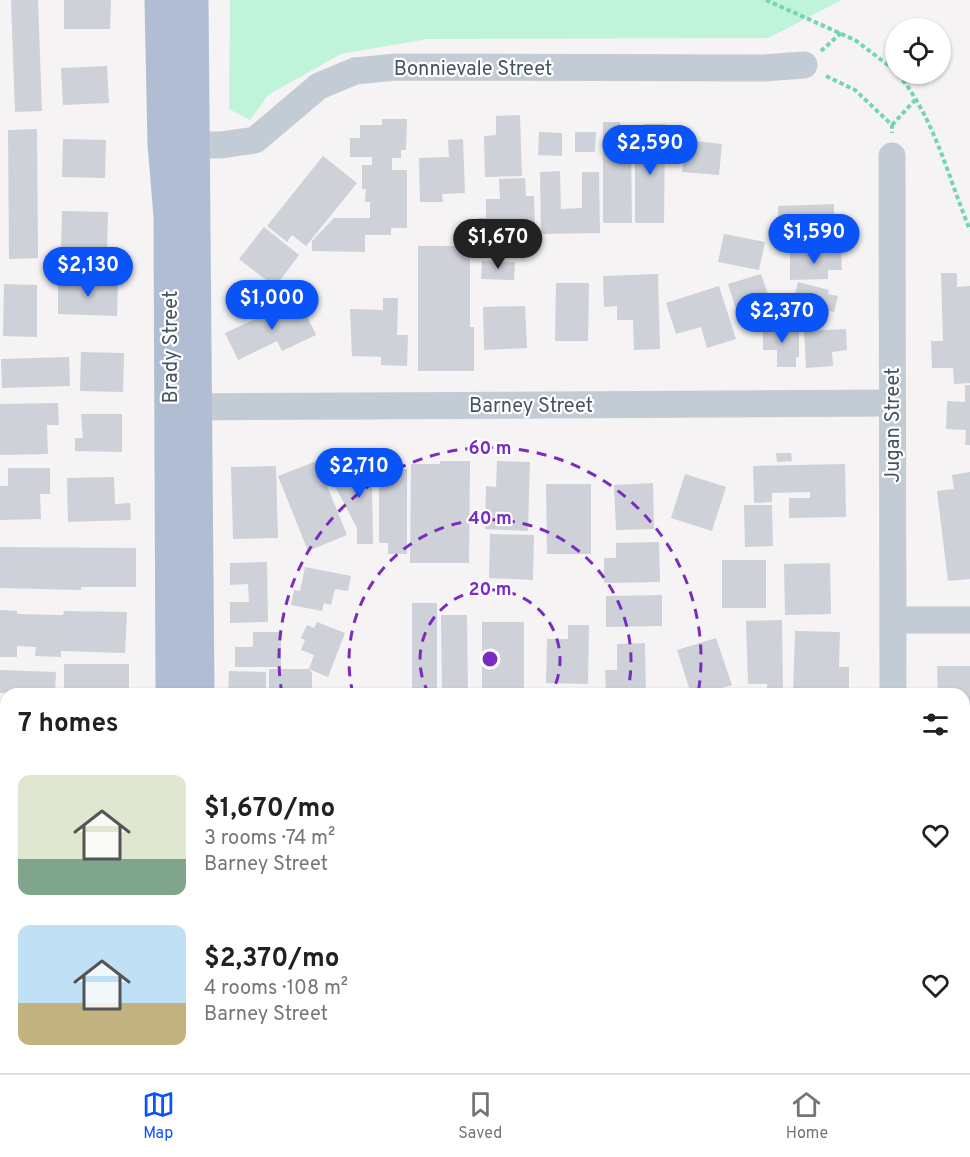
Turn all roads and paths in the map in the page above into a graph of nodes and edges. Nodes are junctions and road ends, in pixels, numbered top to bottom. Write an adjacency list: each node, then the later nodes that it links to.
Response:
1 (161, 0): 10 (main road, Brady Street)
2 (192, 0): 10 (main road, Brady Street)
3 (766, 0): 4 (path)
4 (841, 33): 5 (path); 6 (path)
5 (885, 62)
6 (804, 65): 9 (path); 10 (street, Bonnievale Street)
7 (906, 84): 8 (path)
8 (917, 98): 9 (path); 12 (path)
9 (892, 125): 11 (path)
10 (178, 145): 14 (main road, Brady Street)
11 (891, 156): 13 (street, Jugan Street)
12 (970, 230)
13 (892, 404): 14 (street, Barney Street); 15 (street, Jugan Street)
14 (183, 407): 17 (main road, Brady Street); 18 (main road, Brady Street)
15 (894, 620): 16 (street); 19 (street, Jugan Street)
16 (970, 620)
17 (172, 688)
18 (198, 688)
19 (893, 688)

